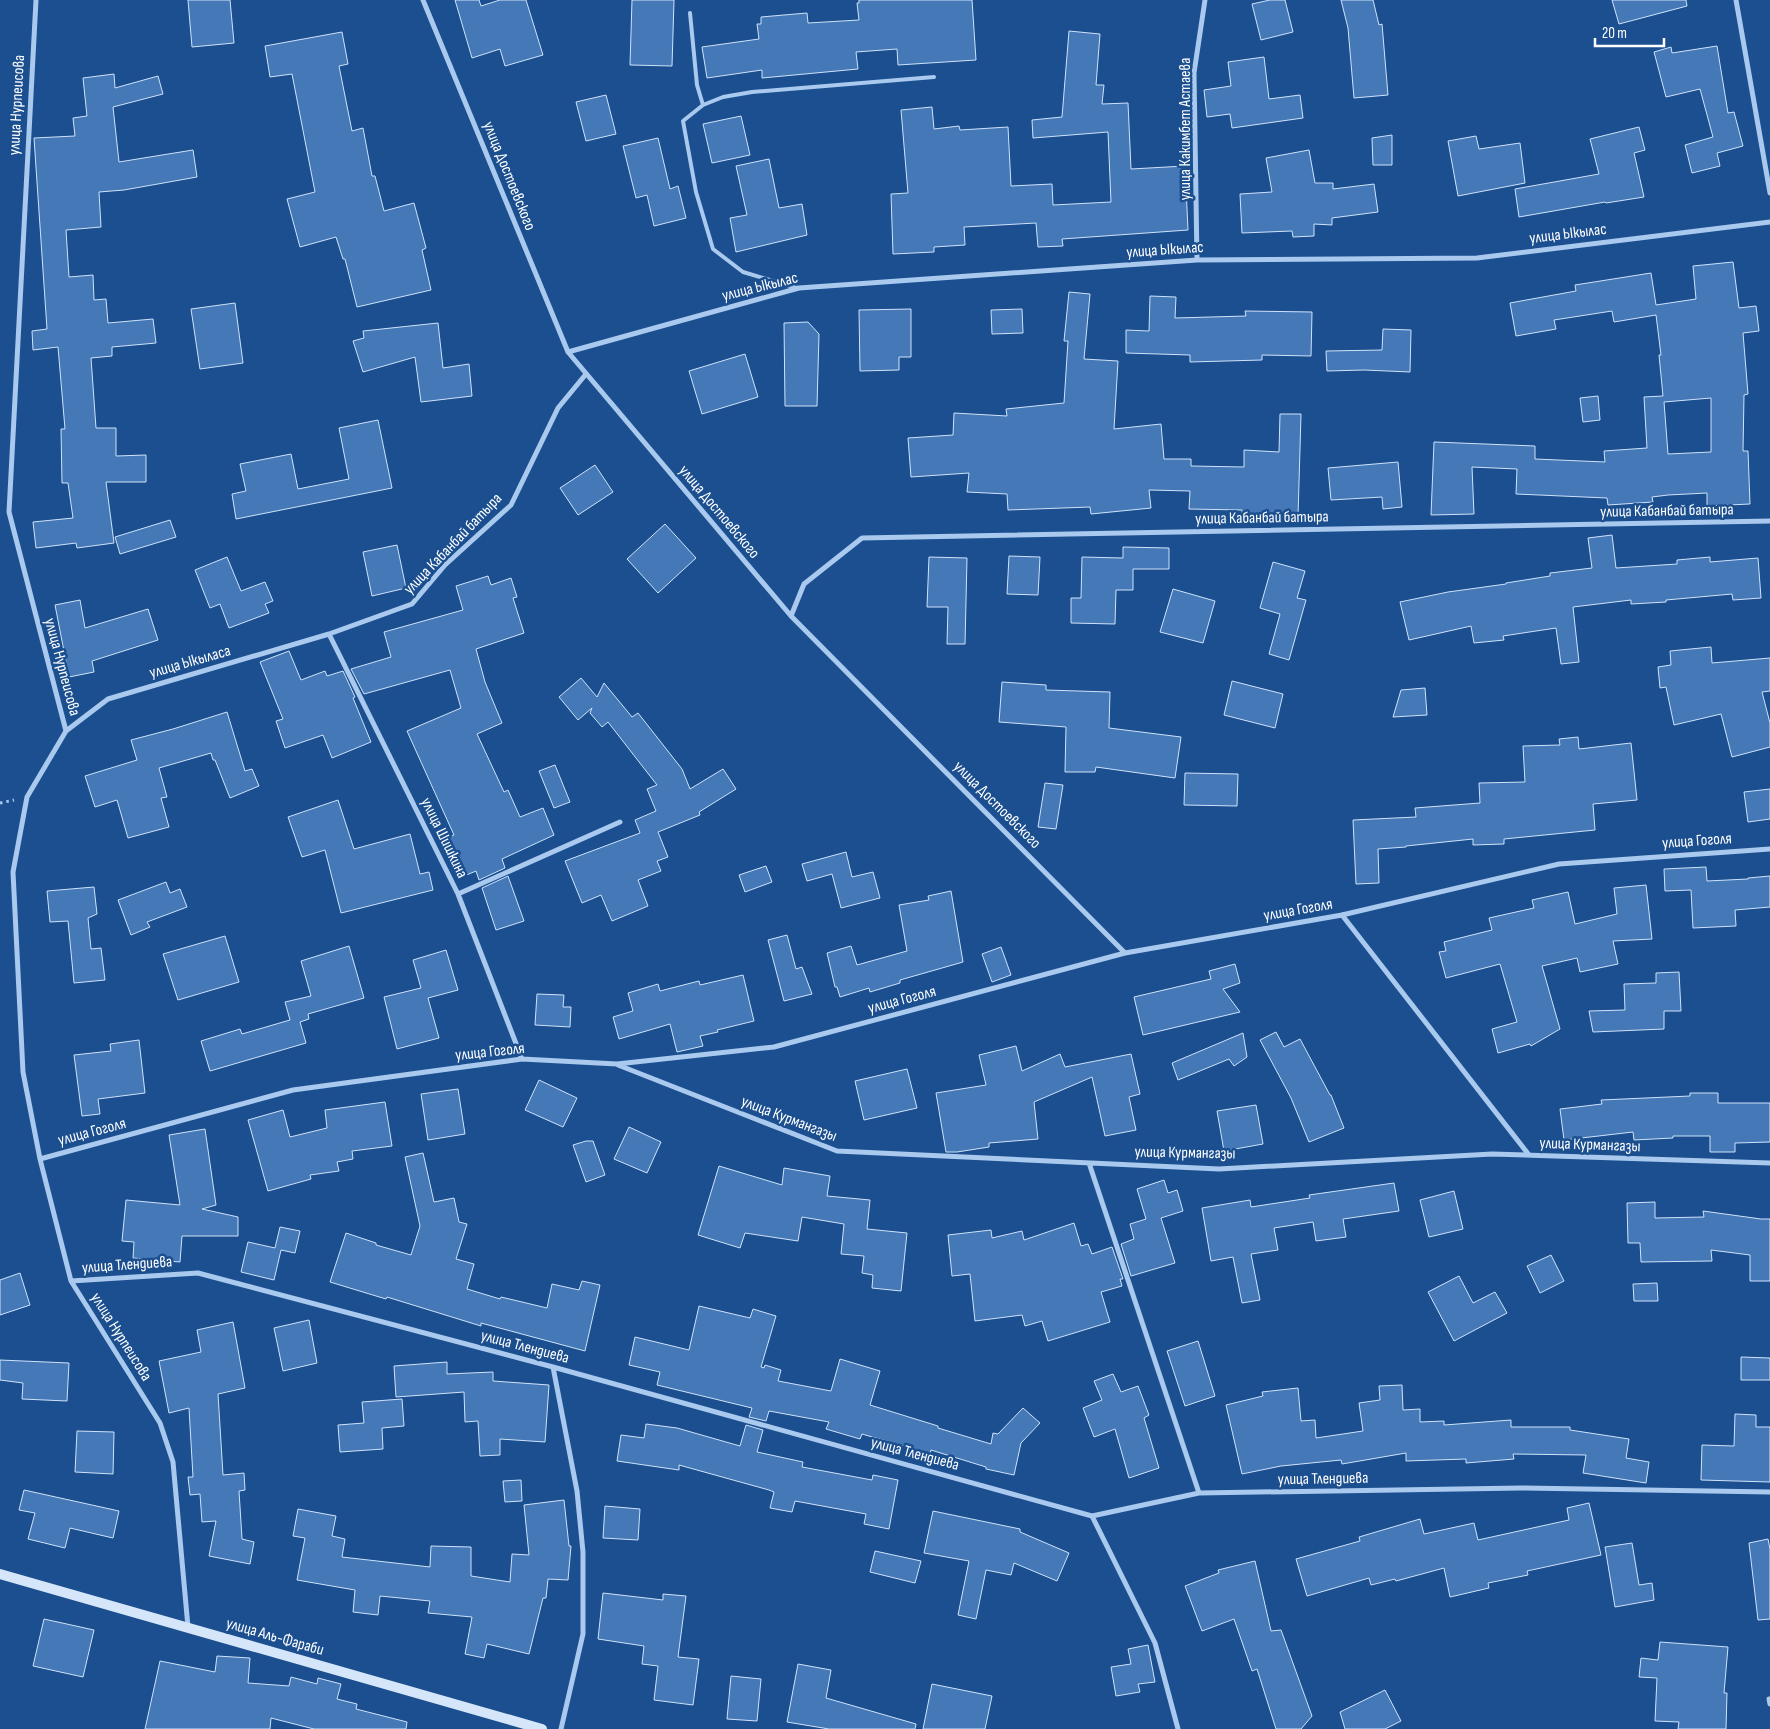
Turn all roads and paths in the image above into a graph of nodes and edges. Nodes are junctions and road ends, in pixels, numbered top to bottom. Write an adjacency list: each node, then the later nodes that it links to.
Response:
1 (36, 0): 17 (street, улица Нурпеисова)
2 (423, 0): 12 (street, улица Достоевского)
3 (1205, 0): 10 (street, улица Какимбет Астаева)
4 (1736, 0): 8 (street)
5 (690, 13): 7 (lane)
6 (934, 77): 7 (lane)
7 (703, 105): 11 (lane)
8 (1770, 193)
9 (1770, 222): 10 (street, улица Ыкылас)
10 (1197, 260): 11 (street, улица Ыкылас)
11 (799, 288): 12 (street, улица Ыкылас)
12 (568, 352): 13 (street, улица Достоевского)
13 (586, 374): 15 (street, улица Достоевского); 16 (street, улица Кабанбай батыра)
14 (1770, 521): 15 (street, улица Кабанбай батыра)
15 (791, 616): 22 (street, улица Достоевского)
16 (329, 634): 17 (street, улица Ыкыласа); 20 (street, улица Шишкина)
17 (66, 731): 26 (street, улица Нурпеисова)
18 (620, 822): 20 (street)
19 (1770, 849): 21 (street, улица Гоголя)
20 (458, 894): 23 (street, улица Шишкина)
21 (1342, 915): 22 (street, улица Гоголя); 25 (street)
22 (1126, 953): 24 (street, улица Гоголя)
23 (522, 1059): 24 (street, улица Гоголя); 26 (street, улица Гоголя)
24 (616, 1064): 27 (street, улица Курмангазы)
25 (1529, 1155): 27 (street, улица Курмангазы); 28 (street, улица Курмангазы)
26 (40, 1159): 29 (street, улица Нурпеисова)
27 (1088, 1162): 32 (street)
28 (1770, 1163)
29 (70, 1281): 30 (street, улица Тлендиева); 35 (street, улица Нурпеисова)
30 (553, 1367): 33 (street, улица Тлендиева); 37 (street)
31 (1770, 1492): 32 (street, улица Тлендиева)
32 (1199, 1493): 33 (street, улица Тлендиева)
33 (1092, 1516): 38 (street)
34 (0, 1574): 35 (main road, улица Аль-Фараби)
35 (188, 1628): 36 (main road, улица Аль-Фараби)
36 (542, 1729)
37 (561, 1729)
38 (1178, 1729)

